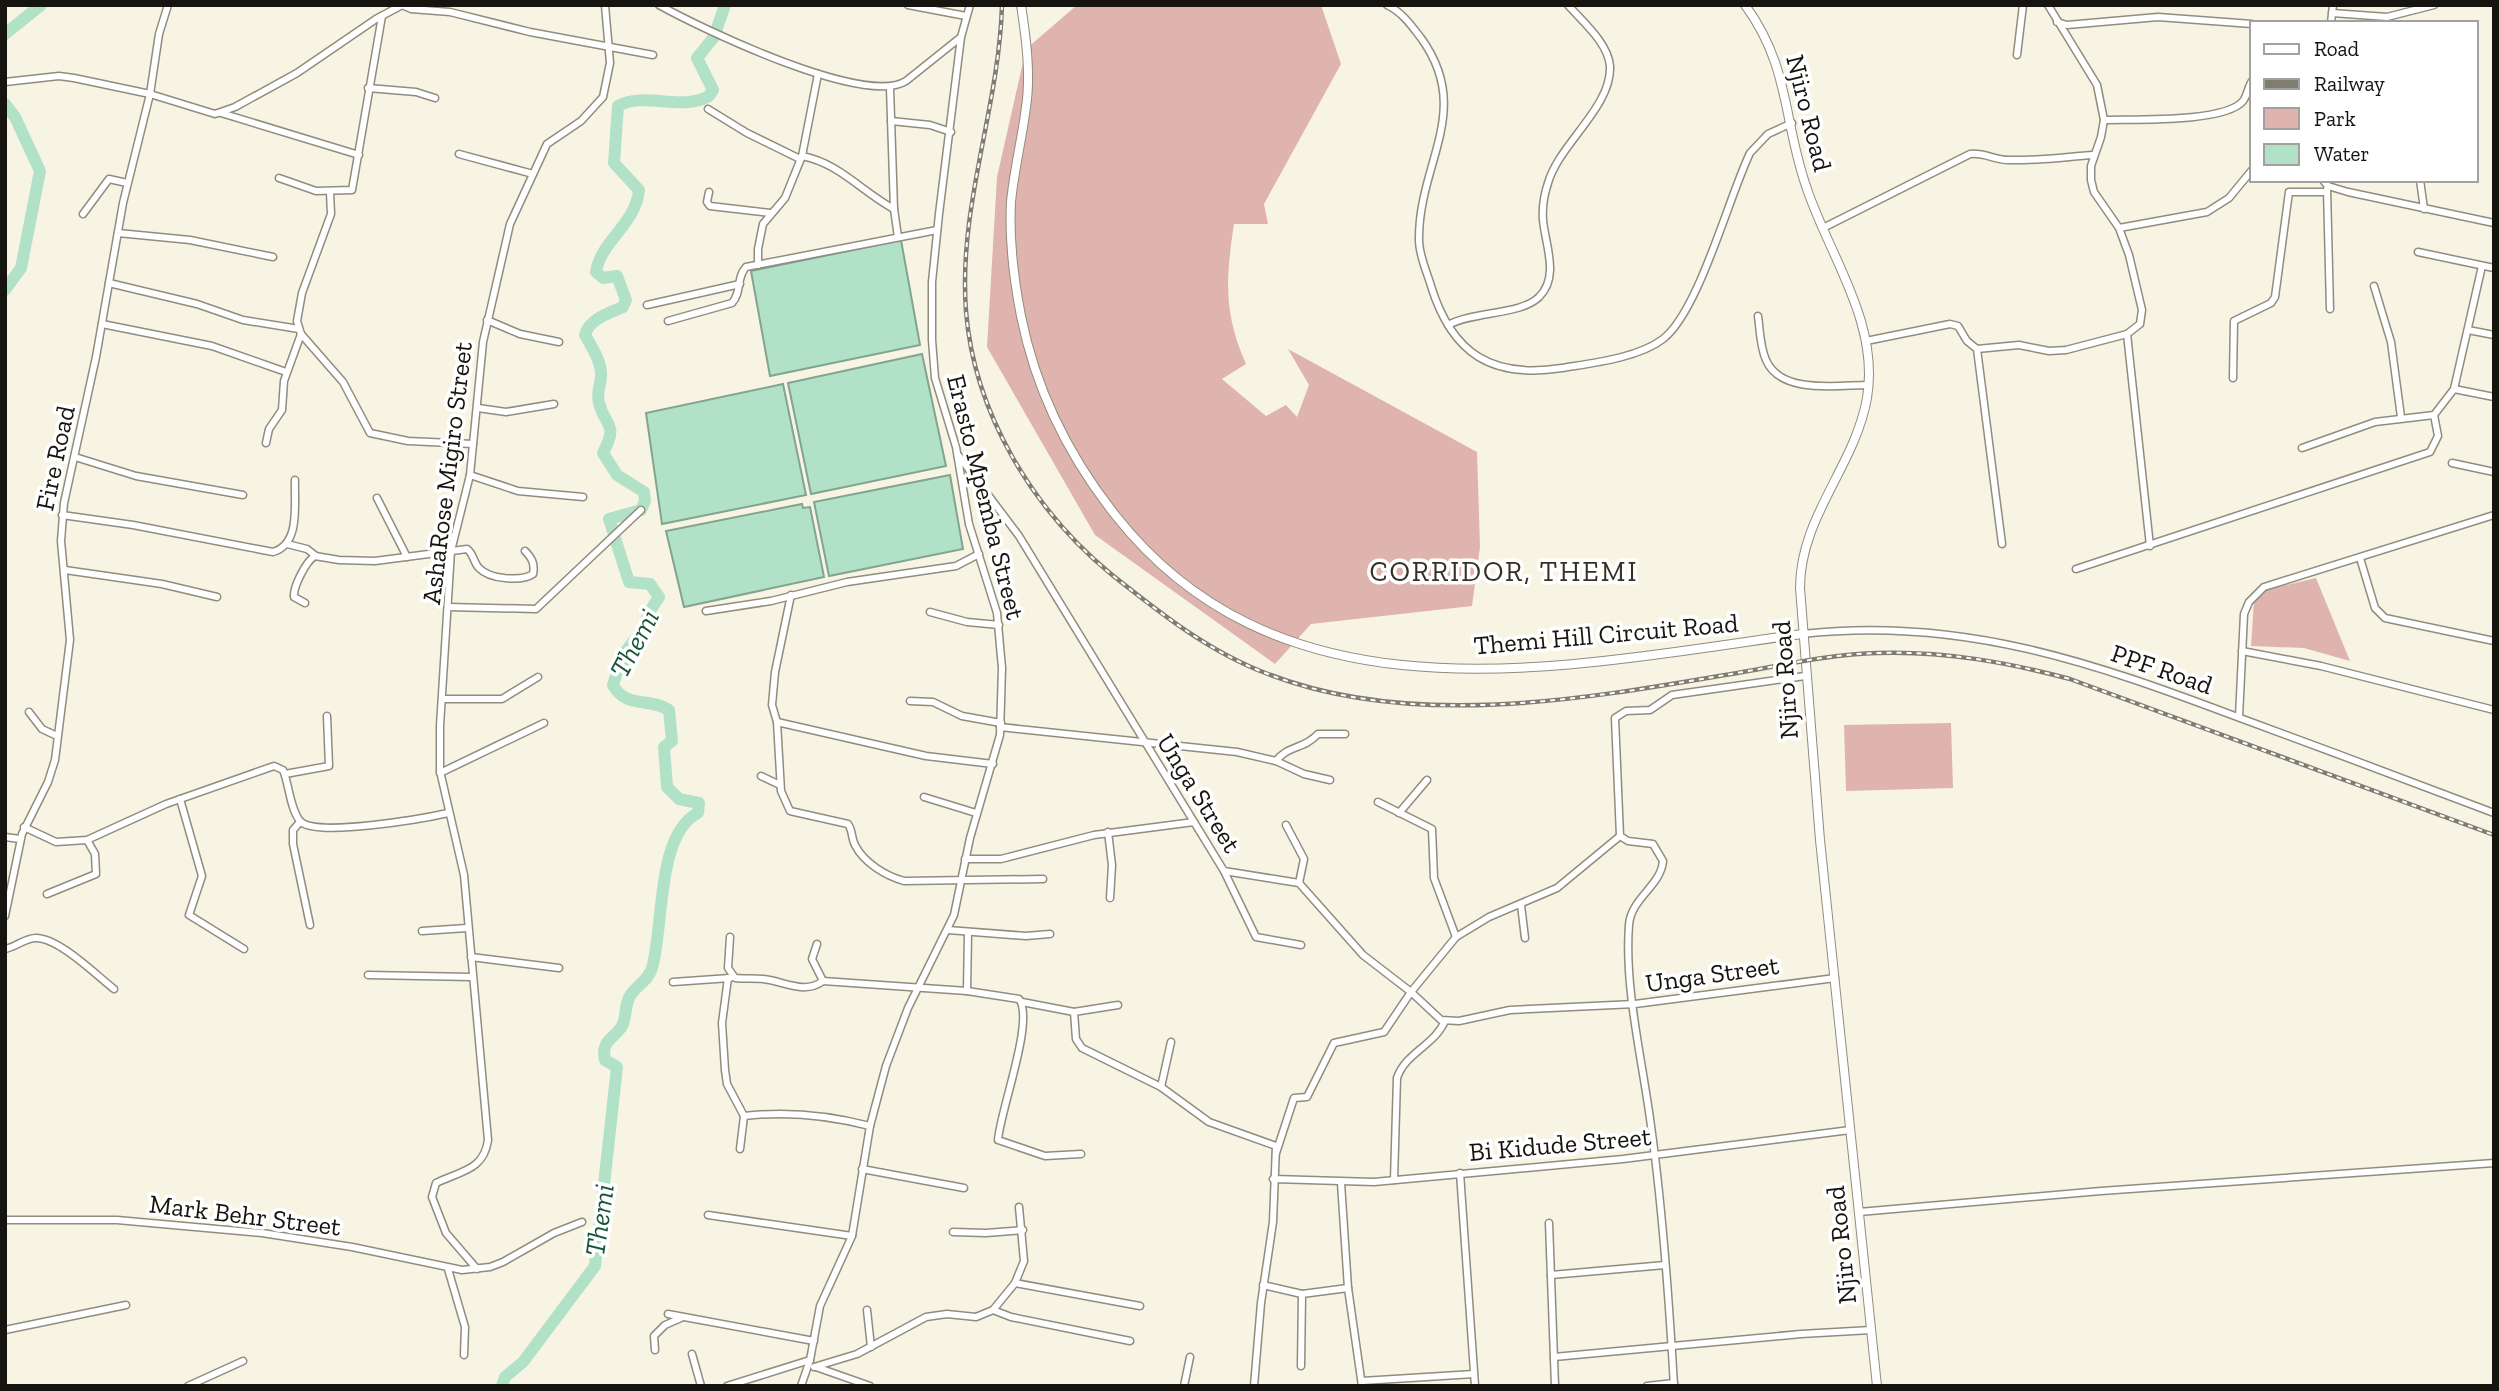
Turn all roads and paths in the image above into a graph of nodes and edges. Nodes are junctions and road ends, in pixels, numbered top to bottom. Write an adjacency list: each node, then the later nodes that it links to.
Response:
1 (168, 5): 29 (street, Fire Road)
2 (402, 5): 16 (street); 21 (street)
3 (605, 5): 21 (street, AshaRose Migiro Street)
4 (659, 5): 24 (street)
5 (908, 5): 17 (street)
6 (970, 5): 17 (street, Erasto Mpemba Street)
7 (1021, 5): 123 (street, Themi Hill Circuit Road)
8 (1387, 5): 73 (street)
9 (1568, 5): 73 (street)
10 (1745, 5): 35 (street, Njiro Road)
11 (2023, 5): 23 (street)
12 (2048, 5): 18 (street)
13 (2434, 5): 14 (street)
14 (2421, 7): 15 (street)
15 (2332, 9)
16 (382, 16): 27 (street); 32 (street)
17 (966, 16): 20 (street, Erasto Mpemba Street)
18 (2057, 22): 19 (street); 33 (street)
19 (2250, 24)
20 (961, 37): 28 (street); 36 (street, Erasto Mpemba Street)
21 (608, 44): 22 (street); 42 (street, AshaRose Migiro Street)
22 (653, 54)
23 (2017, 55)
24 (818, 74): 28 (street); 40 (street)
25 (5, 82): 29 (street)
26 (2250, 86): 33 (street)
27 (369, 88): 30 (street); 38 (street)
28 (890, 88): 34 (street)
29 (150, 94): 32 (street); 45 (street, Fire Road)
30 (435, 98)
31 (708, 109): 40 (street)
32 (219, 113): 38 (street)
33 (2104, 120): 39 (street)
34 (891, 121): 36 (street); 49 (street)
35 (1792, 123): 54 (street, Njiro Road); 73 (street)
36 (951, 132): 56 (street, Erasto Mpemba Street)
37 (459, 154): 42 (street)
38 (359, 155): 47 (street)
39 (2093, 155): 54 (street); 55 (street)
40 (801, 158): 49 (street); 52 (street)
41 (2250, 172): 55 (street)
42 (533, 174): 70 (street, AshaRose Migiro Street)
43 (279, 178): 47 (street)
44 (2420, 182): 50 (street)
45 (128, 183): 51 (street); 57 (street, Fire Road)
46 (2325, 186): 50 (street); 68 (street); 82 (street)
47 (330, 192): 75 (street)
48 (709, 192): 52 (street)
49 (894, 209): 58 (street)
50 (2424, 209): 53 (street)
51 (83, 214)
52 (770, 214): 61 (street)
53 (2494, 223)
54 (1823, 228): 78 (street, Njiro Road)
55 (2119, 228): 76 (street)
56 (937, 230): 58 (street); 93 (street, Erasto Mpemba Street)
57 (118, 233): 60 (street); 64 (street, Fire Road)
58 (898, 237): 61 (street)
59 (2418, 252): 62 (street)
60 (273, 257)
61 (758, 265): 65 (street)
62 (2482, 266): 63 (street); 74 (street)
63 (2494, 268)
64 (109, 283): 72 (street, Fire Road); 75 (street)
65 (740, 284): 67 (street); 71 (street)
66 (2374, 286): 89 (street)
67 (647, 305)
68 (2330, 309)
69 (1758, 316): 83 (street)
70 (487, 320): 79 (street); 87 (street, AshaRose Migiro Street)
71 (668, 321)
72 (102, 324): 81 (street); 94 (street, Fire Road)
73 (1448, 325)
74 (2469, 330): 77 (street); 84 (street)
75 (300, 331): 81 (street); 91 (street)
76 (2127, 334): 80 (street); 107 (street)
77 (2494, 335)
78 (1866, 341): 80 (street); 83 (street, Njiro Road)
79 (559, 342)
80 (1978, 349): 106 (street)
81 (286, 372): 90 (street)
82 (2233, 378)
83 (1868, 385): 123 (street, Njiro Road)
84 (2454, 389): 85 (street); 88 (street)
85 (2494, 397)
86 (554, 404): 87 (street)
87 (478, 408): 91 (street, AshaRose Migiro Street)
88 (2434, 415): 89 (street); 107 (street)
89 (2402, 417): 92 (street)
90 (266, 443)
91 (473, 444): 97 (street, AshaRose Migiro Street)
92 (2302, 448)
93 (958, 455): 110 (street, Erasto Mpemba Street); 139 (street, Unga Street)
94 (75, 457): 99 (street); 103 (street, Fire Road)
95 (2452, 463): 96 (street)
96 (2494, 472)
97 (470, 475): 100 (street); 108 (street, AshaRose Migiro Street)
98 (295, 480): 105 (street)
99 (243, 495)
100 (583, 497)
101 (377, 498): 112 (street)
102 (641, 510): 119 (street)
103 (62, 515): 105 (street); 115 (street, Fire Road)
104 (2493, 518): 113 (street)
105 (287, 544): 111 (street)
106 (2002, 544)
107 (2150, 546): 114 (street)
108 (451, 551): 109 (street); 112 (street); 119 (street, AshaRose Migiro Street)
109 (525, 551)
110 (979, 554): 116 (street); 122 (street, Erasto Mpemba Street)
111 (316, 556): 112 (street); 118 (street)
112 (407, 557)
113 (2360, 558): 124 (street); 125 (street)
114 (2076, 569)
115 (65, 570): 117 (street); 138 (street, Fire Road)
116 (791, 595): 120 (street); 134 (street)
117 (216, 597)
118 (305, 603)
119 (448, 607): 128 (street, AshaRose Migiro Street)
120 (706, 611)
121 (930, 612): 122 (street)
122 (999, 625): 136 (street, Erasto Mpemba Street)
123 (1802, 634): 126 (street, Njiro Road); 133 (street, PPF Road)
124 (2494, 641)
125 (2242, 651): 130 (street); 133 (street)
126 (1805, 676): 160 (street); 191 (street, Njiro Road)
127 (538, 677): 128 (street)
128 (442, 699): 142 (street, AshaRose Migiro Street)
129 (910, 701): 136 (street)
130 (2494, 710)
131 (29, 712): 138 (street)
132 (327, 716): 143 (street)
133 (2239, 717): 154 (street, PPF Road)
134 (777, 722): 141 (street); 147 (street)
135 (544, 723): 142 (street)
136 (1001, 725): 139 (street); 141 (street, Erasto Mpemba Street)
137 (1345, 734): 140 (street)
138 (57, 736): 158 (street, Fire Road)
139 (1144, 742): 140 (street); 156 (street, Unga Street)
140 (1276, 761): 145 (street)
141 (993, 764): 152 (street, Erasto Mpemba Street)
142 (440, 773): 151 (street, AshaRose Migiro Street)
143 (285, 774): 149 (street); 155 (street)
144 (761, 776): 147 (street)
145 (1330, 780)
146 (1427, 780): 153 (street)
147 (780, 785): 167 (street)
148 (925, 797): 152 (street)
149 (180, 799): 163 (street); 185 (street)
150 (1378, 802): 153 (street)
151 (449, 813): 155 (street); 174 (street, AshaRose Migiro Street)
152 (976, 813): 164 (street, Erasto Mpemba Street)
153 (1399, 813): 180 (street)
154 (2494, 813)
155 (300, 822): 173 (street)
156 (1195, 822): 159 (street); 165 (street, Unga Street)
157 (1286, 825): 168 (street)
158 (24, 827): 162 (street, Fire Road); 163 (street)
159 (1108, 832): 164 (street); 170 (street)
160 (1620, 836): 171 (street); 199 (street)
161 (5, 837): 162 (street)
162 (20, 839): 172 (street, Fire Road)
163 (88, 840): 169 (street)
164 (965, 859): 167 (street, Erasto Mpemba Street)
165 (1224, 871): 168 (street, Unga Street); 183 (street)
166 (1043, 879): 167 (street)
167 (961, 880): 175 (street, Erasto Mpemba Street)
168 (1299, 883): 197 (street)
169 (47, 894)
170 (1110, 898)
171 (1521, 905): 180 (street); 181 (street)
172 (5, 916)
173 (310, 925)
174 (467, 928): 176 (street); 186 (street, AshaRose Migiro Street)
175 (948, 930): 177 (street); 195 (street, Erasto Mpemba Street)
176 (422, 931)
177 (968, 933): 178 (street); 196 (street)
178 (1050, 934)
179 (730, 937): 190 (street)
180 (1456, 937): 197 (street)
181 (1525, 938)
182 (817, 944): 192 (street)
183 (1301, 945)
184 (5, 949): 194 (street)
185 (244, 949)
186 (471, 957): 187 (street); 189 (street, AshaRose Migiro Street)
187 (559, 968)
188 (368, 975): 189 (street)
189 (472, 977): 230 (street, AshaRose Migiro Street)
190 (732, 978): 192 (street); 193 (street); 205 (street)
191 (1835, 978): 199 (street, Unga Street); 207 (street, Njiro Road)
192 (823, 981): 195 (street)
193 (673, 982)
194 (114, 989)
195 (918, 989): 196 (street); 206 (street, Erasto Mpemba Street)
196 (967, 991): 198 (street)
197 (1411, 992): 202 (street); 209 (street)
198 (1022, 1002): 201 (street); 210 (street)
199 (1634, 1004): 202 (street, Unga Street); 211 (street)
200 (1118, 1005): 201 (street)
201 (1074, 1012): 204 (street)
202 (1445, 1021): 216 (street)
203 (1171, 1042): 204 (street)
204 (1161, 1087): 209 (street)
205 (744, 1116): 206 (street); 208 (street)
206 (870, 1126): 213 (street, Erasto Mpemba Street)
207 (1850, 1130): 211 (street, Bi Kidude Street); 220 (street, Njiro Road)
208 (740, 1149)
209 (1276, 1153): 215 (street)
210 (1081, 1154)
211 (1655, 1155): 214 (street, Bi Kidude Street); 228 (street)
212 (2494, 1163): 220 (street)
213 (862, 1169): 218 (street); 227 (street, Erasto Mpemba Street)
214 (1460, 1174): 216 (street, Bi Kidude Street); 256 (street)
215 (1273, 1179): 217 (street, Bi Kidude Street); 233 (street)
216 (1394, 1180): 217 (street, Bi Kidude Street)
217 (1341, 1183): 234 (street)
218 (964, 1188)
219 (1019, 1207): 225 (street)
220 (1859, 1212): 243 (street, Njiro Road)
221 (708, 1215): 227 (street)
222 (5, 1220): 229 (street, Mark Behr Street)
223 (582, 1222): 230 (street, Mark Behr Street)
224 (1549, 1223): 231 (street)
225 (1023, 1230): 226 (street); 232 (street)
226 (953, 1232)
227 (852, 1236): 244 (street, Erasto Mpemba Street)
228 (1665, 1265): 231 (street); 246 (street)
229 (449, 1269): 230 (street, Mark Behr Street); 250 (street)
230 (477, 1269)
231 (1551, 1275): 252 (street)
232 (1015, 1283): 237 (street); 239 (street)
233 (1263, 1285): 235 (street); 265 (street)
234 (1348, 1288): 235 (street); 257 (street)
235 (1302, 1294): 255 (street)
236 (126, 1305): 242 (street)
237 (1140, 1306)
238 (867, 1310): 247 (street)
239 (993, 1310): 245 (street); 247 (street)
240 (668, 1314): 241 (street)
241 (681, 1318): 244 (street); 248 (street)
242 (5, 1330)
243 (1871, 1331): 246 (street); 269 (street, Njiro Road)
244 (814, 1340): 254 (street, Erasto Mpemba Street)
245 (1130, 1341)
246 (1671, 1345): 252 (street); 259 (street)
247 (871, 1347): 254 (street)
248 (655, 1350)
249 (692, 1354): 261 (street)
250 (464, 1355)
251 (1190, 1357): 264 (street)
252 (1554, 1357): 267 (street)
253 (243, 1360): 260 (street)
254 (811, 1364): 258 (street, Erasto Mpemba Street); 262 (street); 263 (street)
255 (1301, 1366)
256 (1474, 1374): 257 (street); 266 (street)
257 (1362, 1384)
258 (801, 1385)
259 (1674, 1385): 268 (street)
260 (188, 1386)
261 (701, 1386)
262 (727, 1386)
263 (870, 1386)
264 (1184, 1386)
265 (1254, 1386)
266 (1475, 1386)
267 (1555, 1386)
268 (1647, 1386)
269 (1877, 1386)

